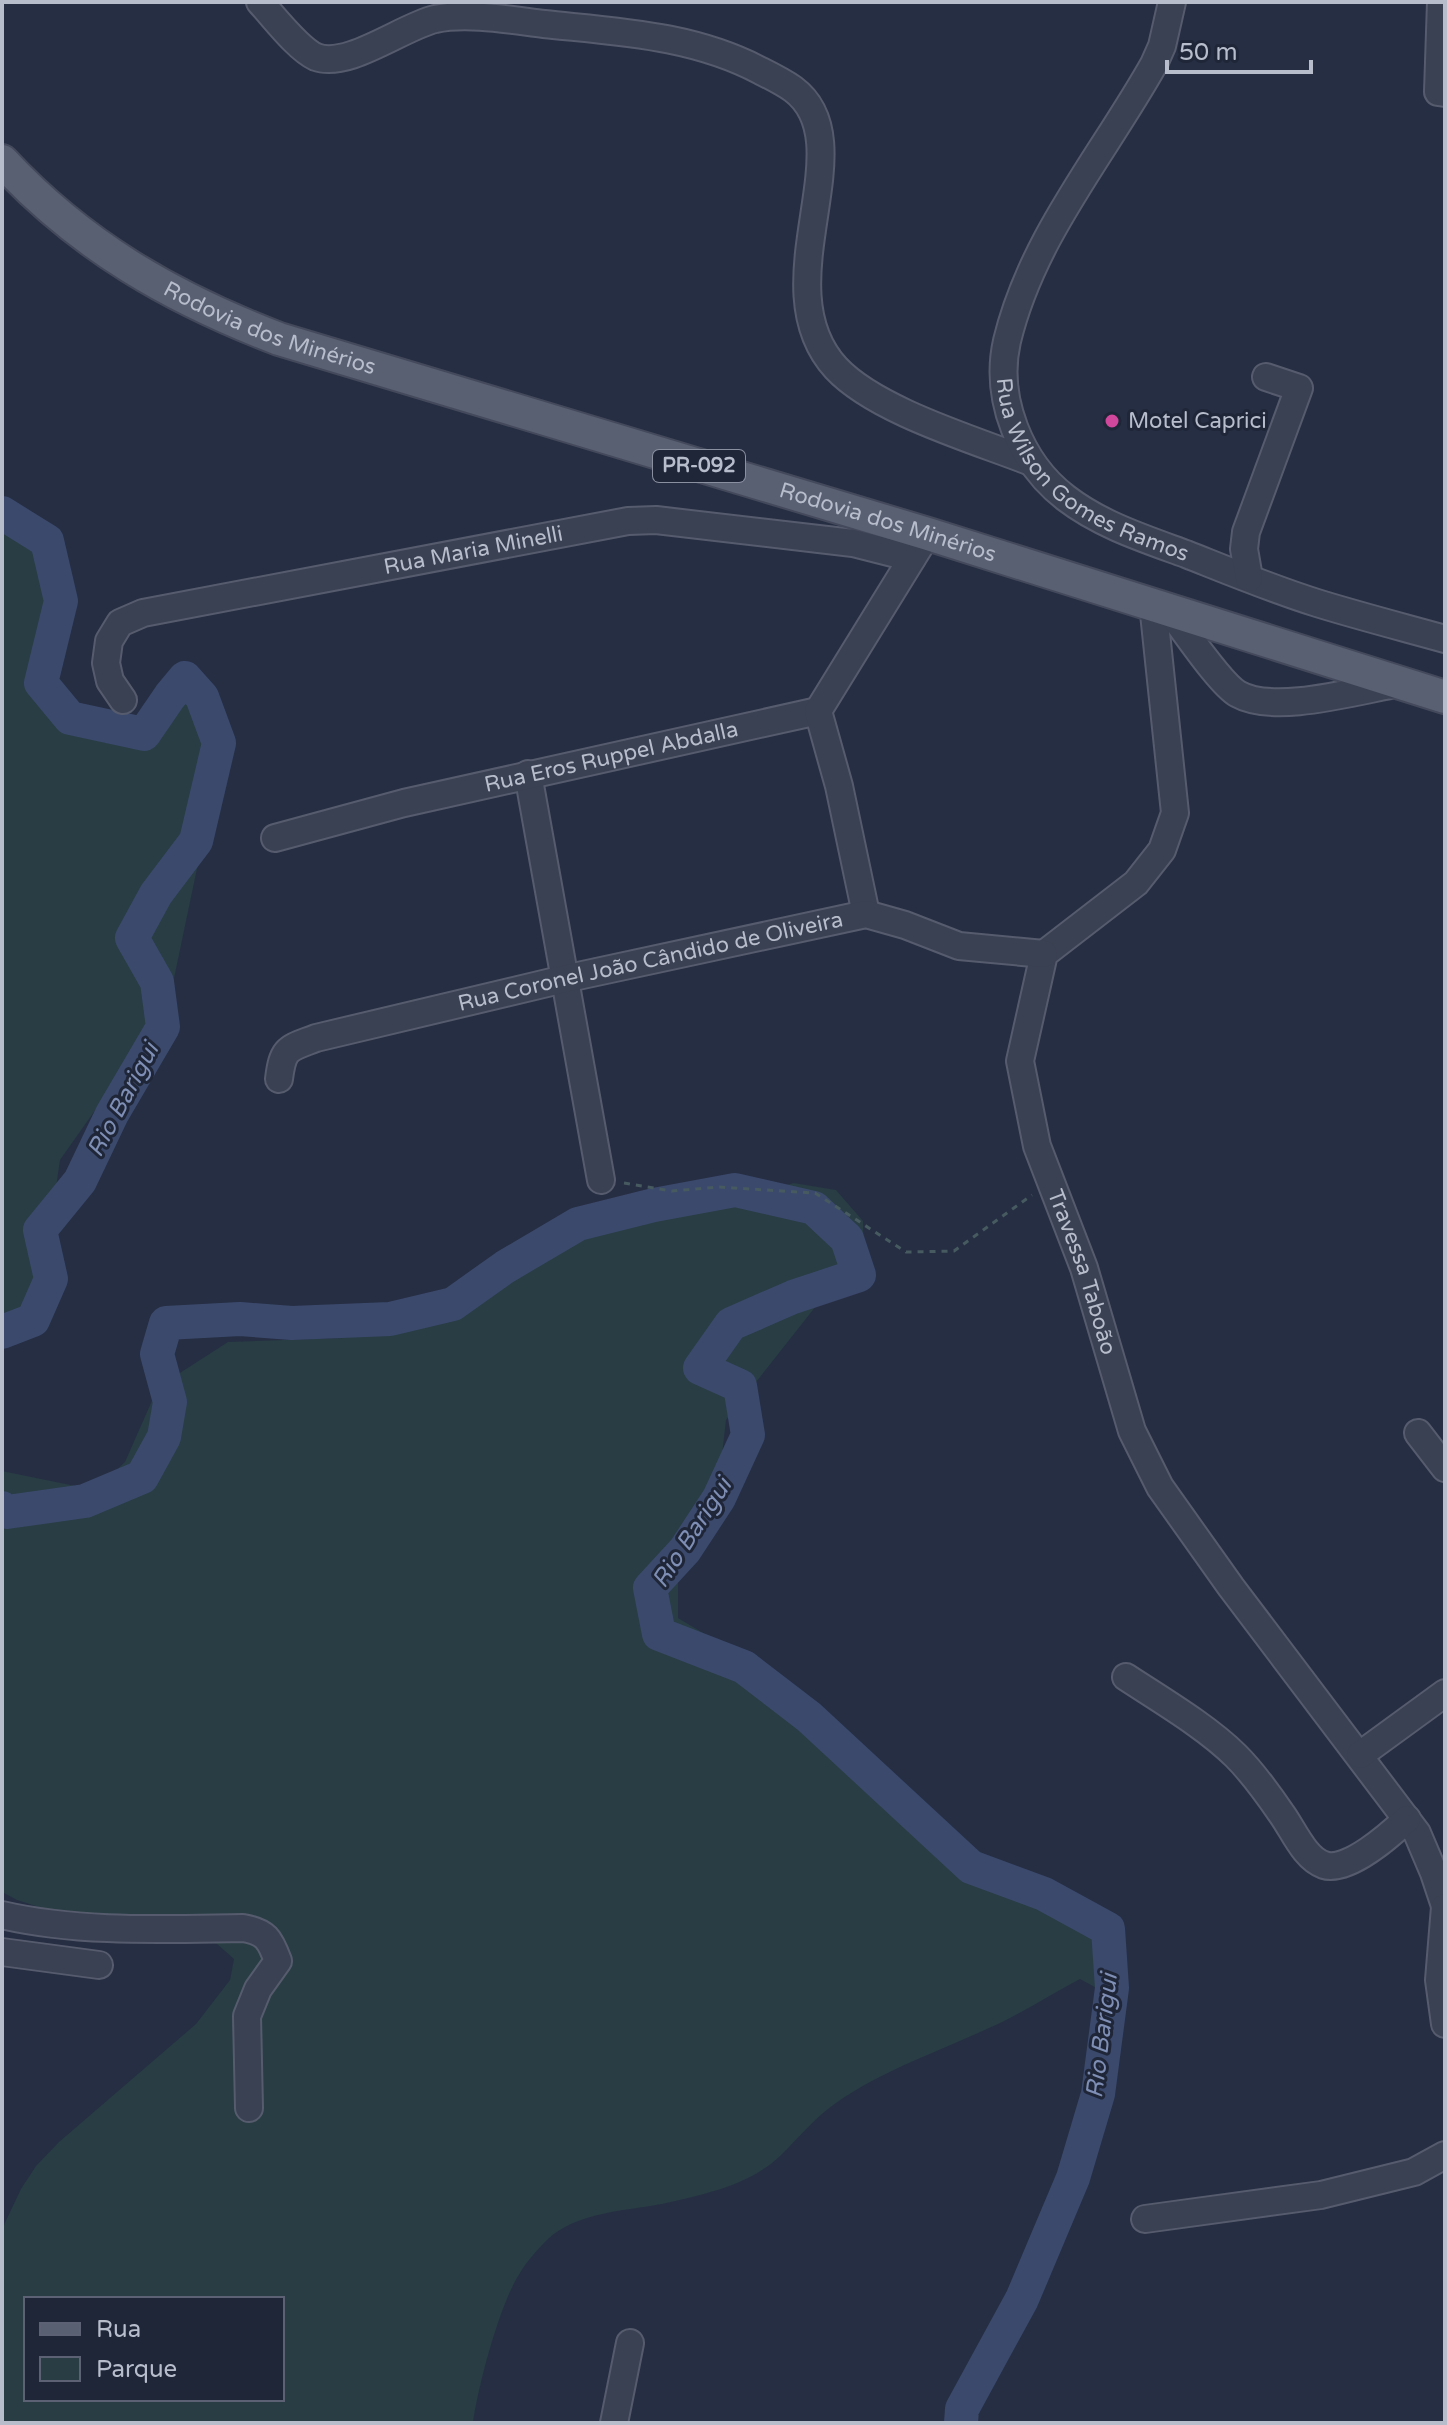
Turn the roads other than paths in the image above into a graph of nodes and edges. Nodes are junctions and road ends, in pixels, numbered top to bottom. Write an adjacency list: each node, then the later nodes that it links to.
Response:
1 (260, 2): 4 (street)
2 (1172, 2): 8 (street, Rua Wilson Gomes Ramos)
3 (1441, 2): 5 (street)
4 (508, 12): 8 (street)
5 (1445, 93)
6 (2, 161): 9 (main road, Rodovia dos Minérios / PR-092)
7 (1266, 377): 10 (street)
8 (1031, 462): 10 (street, Rua Wilson Gomes Ramos)
9 (920, 546): 11 (main road, Rodovia dos Minérios / PR-092); 15 (street, Rua Maria Minelli); 16 (street)
10 (1249, 578): 12 (street, Rua Wilson Gomes Ramos)
11 (1161, 606): 13 (main road, Rodovia dos Minérios / PR-092); 13 (street); 20 (street)
12 (1445, 639)
13 (1401, 683): 14 (main road, Rodovia dos Minérios / PR-092)
14 (1442, 693)
15 (123, 700)
16 (818, 711): 17 (street, Rua Eros Ruppel Abdalla); 19 (street)
17 (528, 774): 18 (street, Rua Eros Ruppel Abdalla); 21 (street)
18 (275, 838)
19 (866, 914): 20 (street, Rua Coronel João Cândido de Oliveira); 21 (street, Rua Coronel João Cândido de Oliveira)
20 (1044, 954): 28 (street, Travessa Taboão)
21 (564, 979): 22 (street, Rua Coronel João Cândido de Oliveira); 23 (street)
22 (279, 1079)
23 (601, 1180)
24 (1418, 1433): 25 (street)
25 (1445, 1468)
26 (1126, 1677): 29 (street)
27 (1445, 1693): 28 (street)
28 (1360, 1755): 29 (street, Travessa Taboão)
29 (1407, 1819): 30 (street, Travessa Taboão)
30 (1445, 1906): 34 (street, Travessa Taboão)
31 (2, 1915): 35 (street)
32 (2, 1952): 33 (street)
33 (99, 1965)
34 (1445, 2024)
35 (249, 2108)
36 (1445, 2155): 37 (street)
37 (1145, 2219)
38 (630, 2343): 39 (street)
39 (614, 2423)

